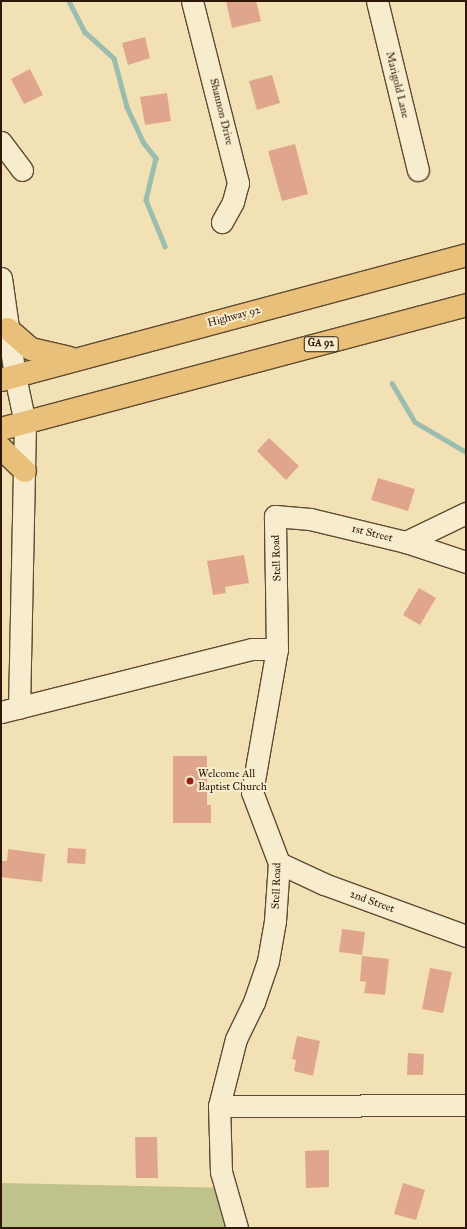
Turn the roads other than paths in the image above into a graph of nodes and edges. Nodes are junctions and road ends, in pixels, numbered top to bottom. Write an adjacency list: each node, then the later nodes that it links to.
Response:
1 (192, 1): 6 (street, Shannon Drive)
2 (377, 1): 5 (street, Marigold Lane)
3 (1, 142): 4 (street)
4 (22, 170)
5 (418, 170)
6 (222, 222)
7 (466, 255): 11 (main road, Highway 92)
8 (1, 278): 10 (street)
9 (466, 305): 13 (main road, GA 92)
10 (8, 329): 11 (main road); 12 (street)
11 (82, 358): 12 (main road, Highway 92)
12 (8, 378): 13 (street)
13 (25, 422): 14 (main road, GA 92); 16 (street)
14 (1, 429)
15 (1, 448): 16 (main road)
16 (25, 471): 22 (street)
17 (466, 513): 19 (street)
18 (275, 516): 19 (street, 1st Street); 21 (street, Stell Road)
19 (406, 542): 20 (street, 1st Street)
20 (466, 562)
21 (277, 649): 22 (street); 23 (street, Stell Road)
22 (10, 710)
23 (280, 863): 24 (street, 2nd Street); 26 (street, Stell Road)
24 (466, 936)
25 (466, 1105): 26 (street)
26 (219, 1106): 27 (street, Stell Road)
27 (237, 1228)

